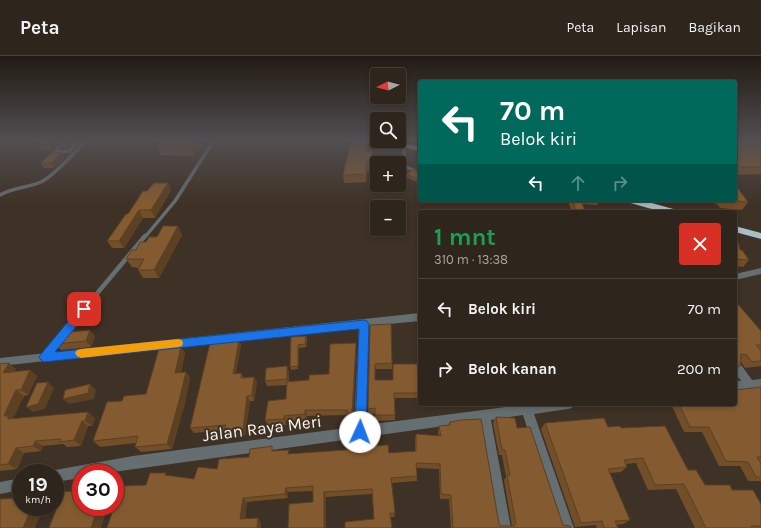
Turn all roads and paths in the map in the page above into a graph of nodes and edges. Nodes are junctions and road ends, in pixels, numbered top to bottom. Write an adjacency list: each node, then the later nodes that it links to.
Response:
1 (64, 162): 5 (lane)
2 (200, 162): 14 (lane)
3 (404, 162): 4 (lane)
4 (415, 171)
5 (0, 195)
6 (637, 202): 7 (highway)
7 (666, 210)
8 (737, 230): 9 (highway)
9 (761, 236)
10 (761, 271): 11 (street)
11 (737, 277)
12 (418, 317): 13 (street)
13 (364, 324): 14 (street); 22 (street)
14 (44, 357): 15 (street)
15 (0, 362)
16 (737, 367): 17 (street)
17 (758, 385): 18 (street)
18 (737, 386)
19 (555, 406): 20 (street, Jalan Raya Meri)
20 (528, 410): 21 (street, Jalan Raya Meri); 27 (street)
21 (485, 415): 22 (street, Jalan Raya Meri); 26 (street)
22 (360, 432): 23 (street, Jalan Raya Meri)
23 (64, 474)
24 (12, 486): 25 (street)
25 (0, 488)
26 (504, 528)
27 (567, 528)

